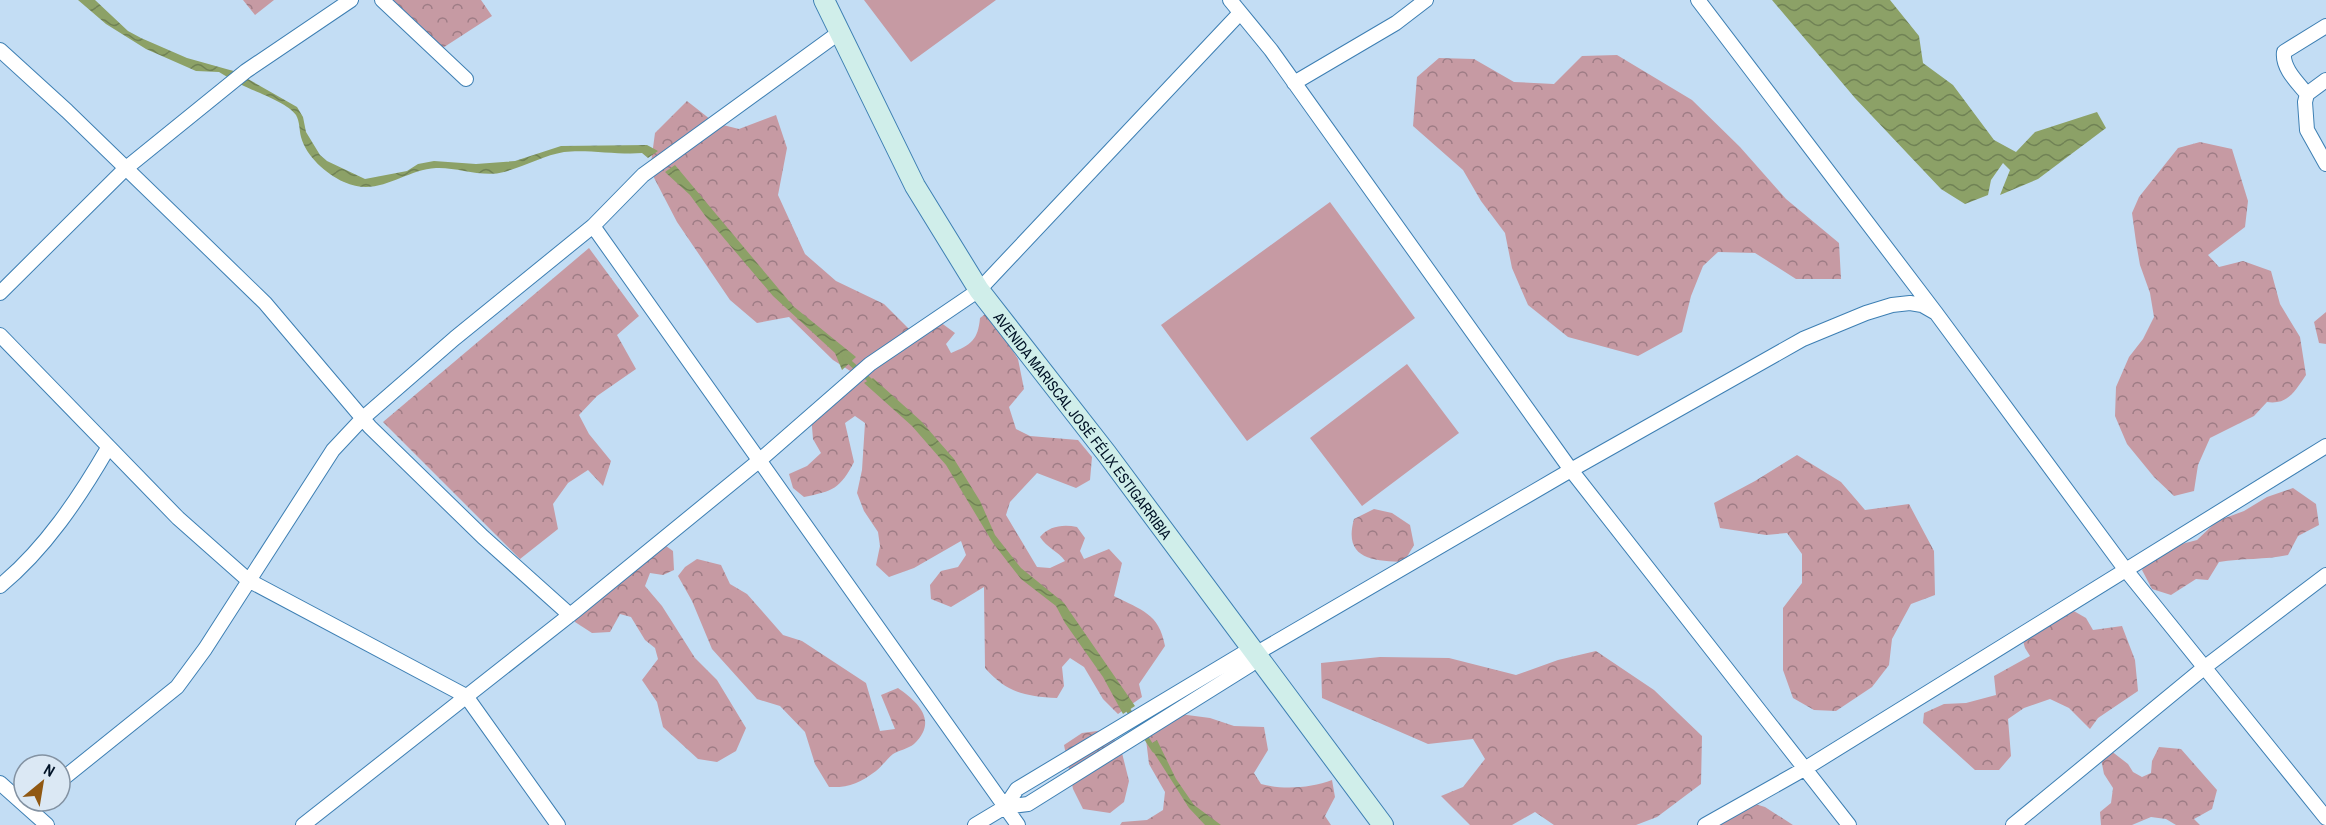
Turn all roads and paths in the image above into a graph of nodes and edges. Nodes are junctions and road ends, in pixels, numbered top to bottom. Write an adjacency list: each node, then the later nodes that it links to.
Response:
1 (351, 0): 16 (street)
2 (382, 0): 11 (street)
3 (824, 0): 9 (main road, AVENIDA MARISCAL JOSÉ FÉLIX ESTIGARRIBIA)
4 (1230, 0): 7 (street)
5 (1426, 0): 13 (street)
6 (1698, 0): 20 (street)
7 (1240, 13): 13 (street); 18 (street)
8 (2326, 26): 14 (street)
9 (840, 32): 17 (street); 18 (main road, AVENIDA MARISCAL JOSÉ FÉLIX ESTIGARRIBIA)
10 (0, 50): 16 (street)
11 (466, 79)
12 (2326, 80): 14 (street)
13 (1294, 84): 26 (street)
14 (2307, 94): 15 (street)
15 (2326, 164)
16 (125, 169): 19 (street); 22 (street)
17 (593, 226): 22 (street); 25 (street)
18 (979, 290): 25 (street); 32 (main road, AVENIDA MARISCAL JOSÉ FÉLIX ESTIGARRIBIA)
19 (0, 294)
20 (1936, 313): 26 (street); 27 (street)
21 (0, 335): 24 (street)
22 (363, 418): 29 (street); 31 (street)
23 (2326, 446): 27 (street)
24 (108, 448): 29 (street); 30 (street)
25 (760, 460): 31 (street); 37 (street)
26 (1571, 470): 32 (street); 35 (street)
27 (2125, 569): 33 (street); 35 (street)
28 (2326, 575): 33 (street)
29 (248, 580): 34 (street); 36 (street)
30 (0, 585)
31 (570, 615): 34 (street)
32 (1257, 653): 37 (street); 37 (street); 45 (main road, AVENIDA MARISCAL JOSÉ FÉLIX ESTIGARRIBIA)
33 (2205, 667): 39 (street); 48 (street)
34 (466, 696): 41 (street); 42 (street)
35 (1806, 768): 46 (street); 47 (street)
36 (72, 771)
37 (1005, 807): 43 (street); 44 (street)
38 (38, 813): 40 (street)
39 (2326, 818)
40 (47, 825)
41 (303, 825)
42 (558, 825)
43 (975, 825)
44 (1018, 825)
45 (1383, 825)
46 (1706, 825)
47 (1849, 825)
48 (2013, 825)

